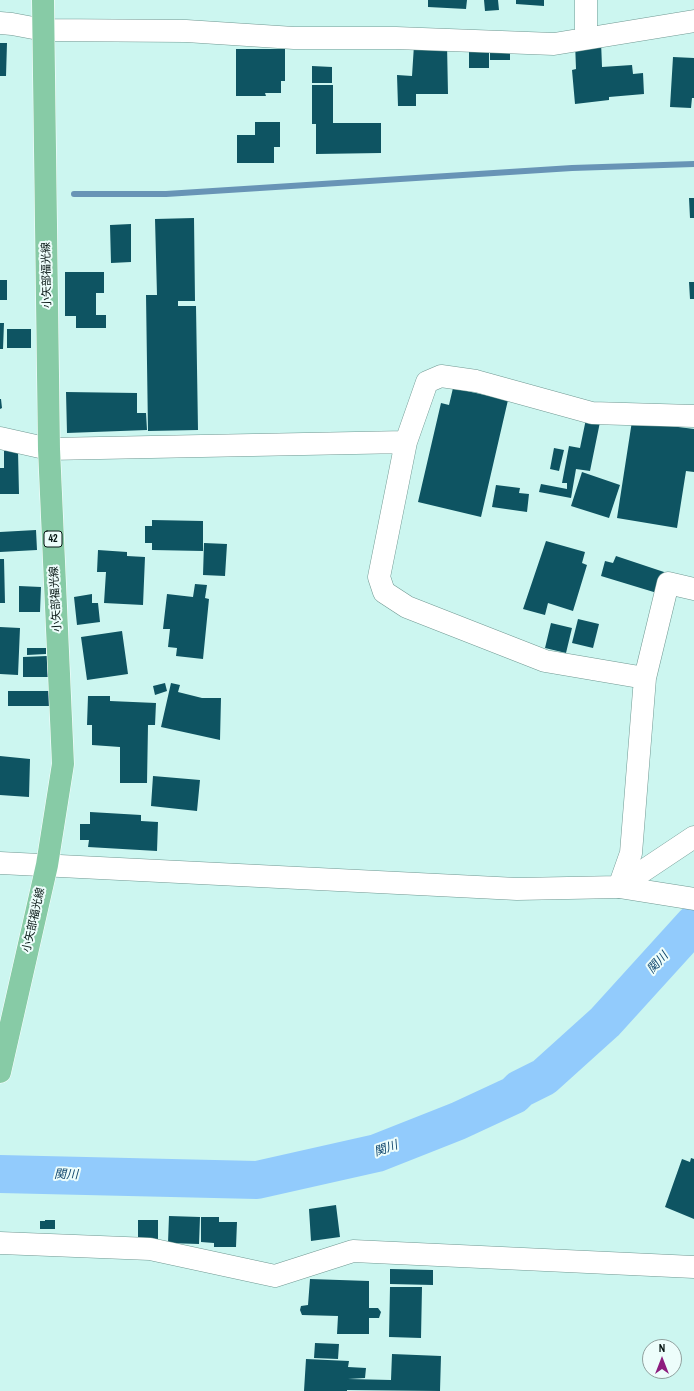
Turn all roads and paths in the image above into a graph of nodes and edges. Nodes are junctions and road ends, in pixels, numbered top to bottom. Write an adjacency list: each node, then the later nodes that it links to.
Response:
1 (43, 0): 5 (main road, 小矢部福光線 / 42)
2 (586, 0): 6 (street)
3 (694, 21): 6 (street)
4 (0, 24): 5 (street)
5 (44, 30): 6 (street); 10 (main road, 小矢部福光線 / 42)
6 (586, 38)
7 (694, 416): 9 (street)
8 (0, 438): 10 (street)
9 (406, 442): 10 (street); 12 (street)
10 (49, 449): 15 (main road, 小矢部福光線 / 42)
11 (694, 589): 12 (street)
12 (645, 678): 16 (street)
13 (694, 837): 16 (street)
14 (0, 863): 15 (street)
15 (47, 865): 16 (street); 18 (main road, 小矢部福光線 / 42)
16 (619, 887): 17 (street)
17 (694, 899)
18 (0, 1072)
19 (0, 1243): 20 (street)
20 (694, 1267)

